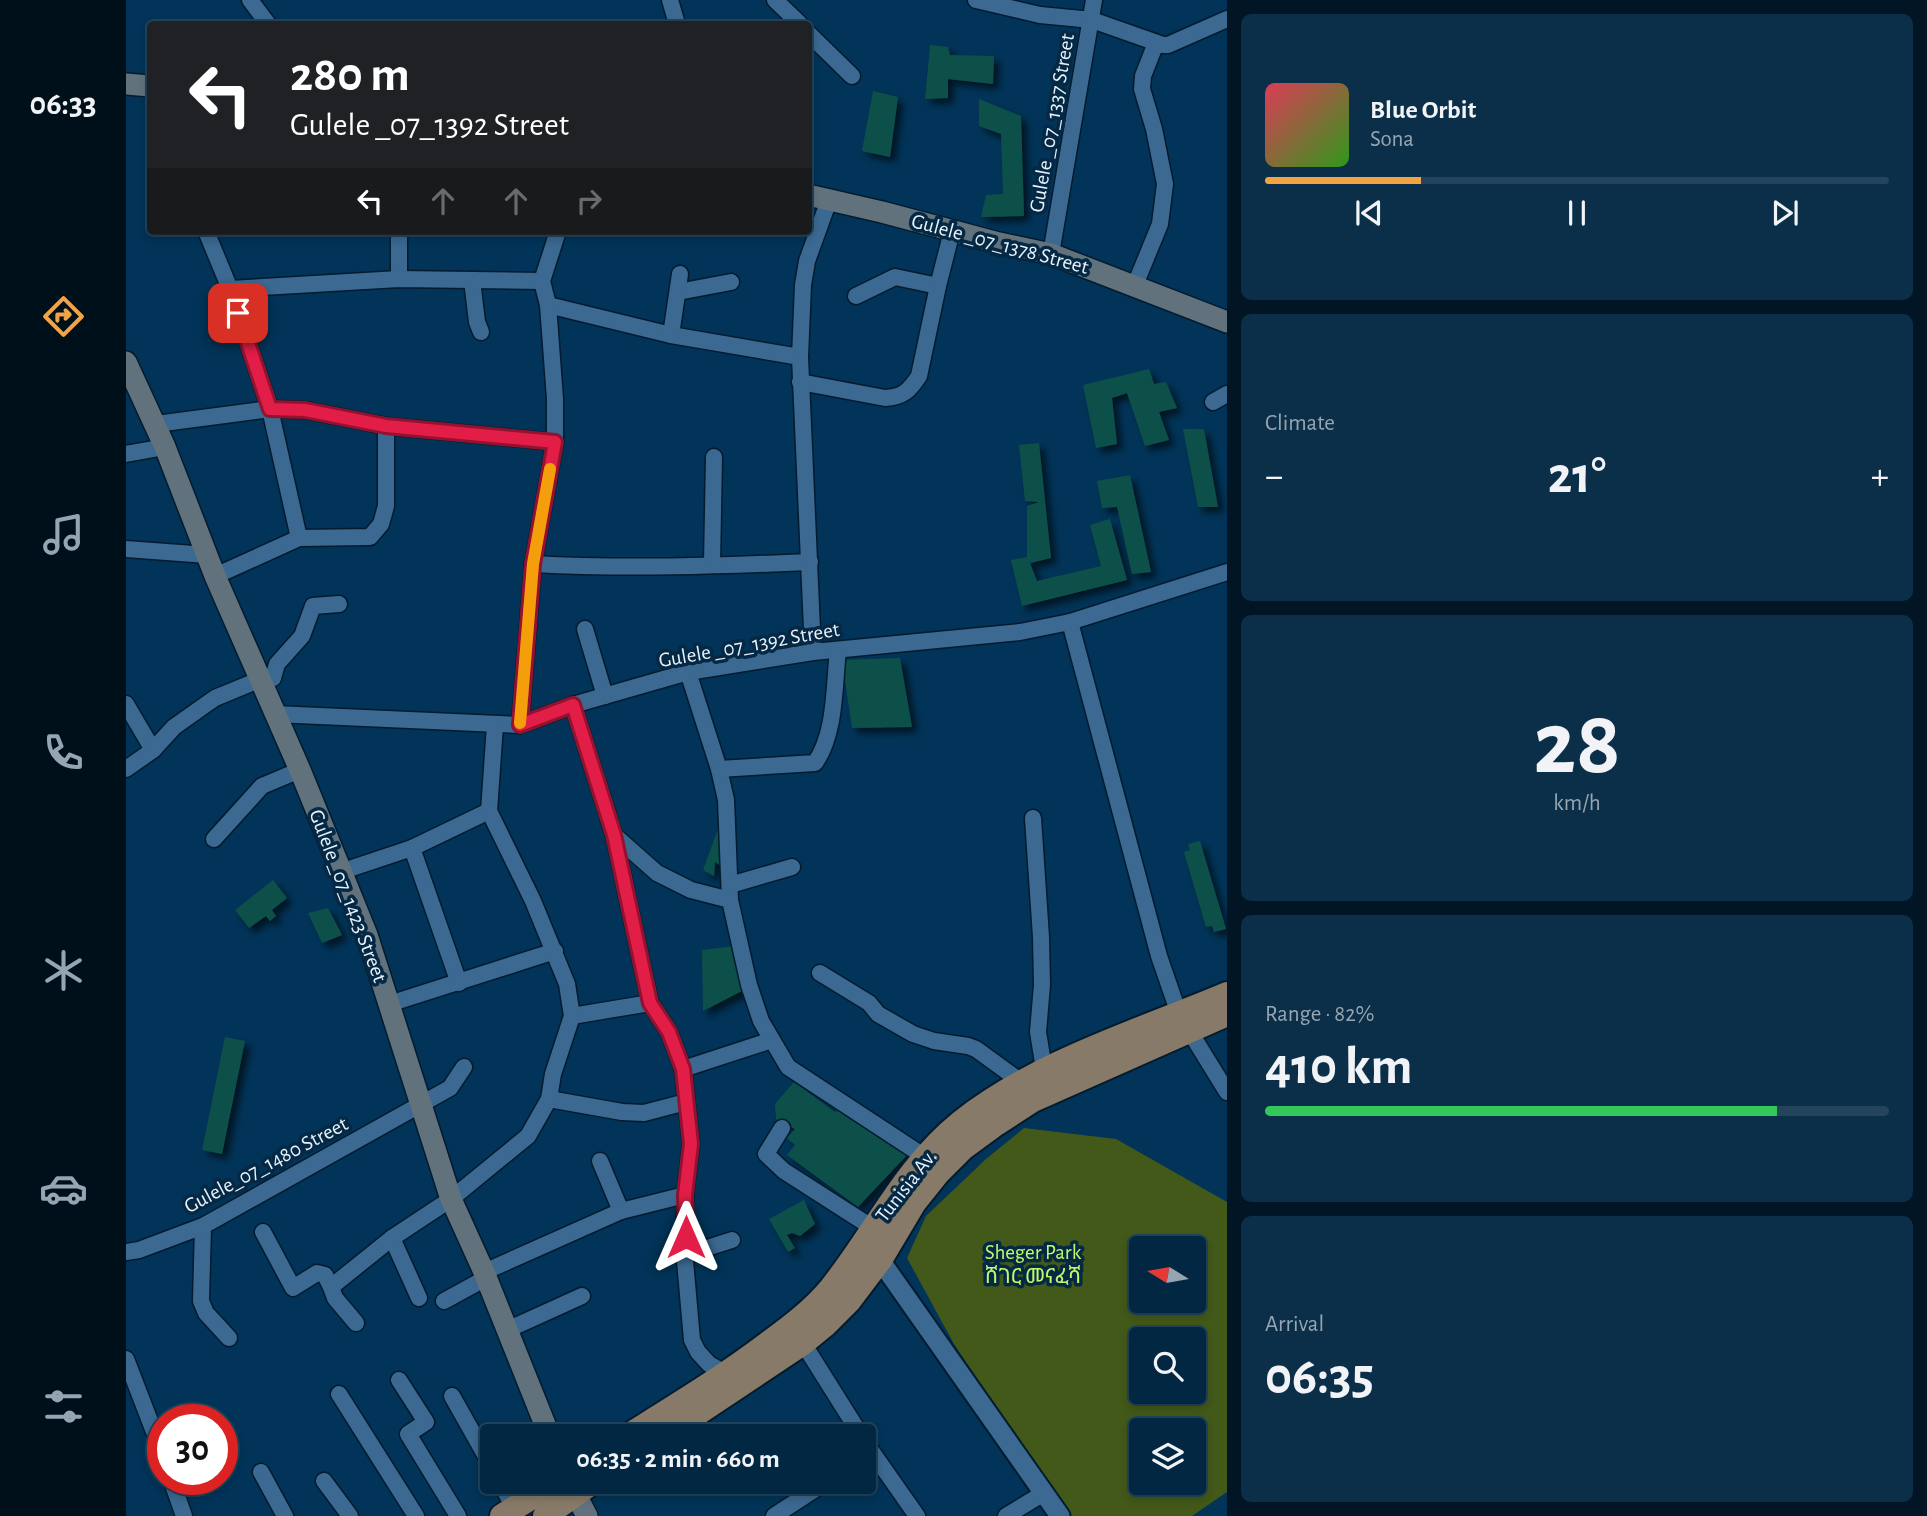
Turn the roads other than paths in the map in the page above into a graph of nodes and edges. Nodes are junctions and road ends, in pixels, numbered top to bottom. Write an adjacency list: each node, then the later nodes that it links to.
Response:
1 (250, 0): 8 (street)
2 (670, 0): 9 (street)
3 (775, 0): 10 (street)
4 (976, 0): 7 (street)
5 (1094, 0): 7 (street, Gulele _07_1337 Street)
6 (1227, 19): 12 (street)
7 (1092, 20): 12 (street); 21 (street, Gulele _07_1337 Street)
8 (266, 21)
9 (676, 21)
10 (797, 21)
11 (812, 37): 13 (street)
12 (1156, 43): 27 (street)
13 (852, 76)
14 (819, 197): 15 (main road, Gulele _07_1378 Street); 16 (street)
15 (952, 231): 21 (main road, Gulele _07_1378 Street); 28 (street)
16 (812, 234)
17 (208, 235): 29 (street)
18 (399, 235): 23 (street)
19 (557, 235): 25 (street)
20 (812, 235): 36 (street)
21 (1051, 254): 27 (main road, Gulele _07_1378 Street)
22 (680, 274): 30 (street)
23 (399, 279): 24 (street); 29 (street)
24 (472, 280): 25 (street); 34 (street)
25 (542, 281): 32 (street)
26 (731, 282): 30 (street)
27 (1136, 285): 33 (main road, Gulele _07_1378 Street)
28 (938, 286): 31 (street); 38 (street)
29 (230, 289): 39 (street)
30 (678, 292): 35 (street)
31 (856, 296)
32 (548, 305): 35 (street); 42 (street)
33 (1227, 321)
34 (481, 331)
35 (671, 335): 36 (street)
36 (800, 357): 38 (street)
37 (127, 368): 40 (main road, Gulele _07_1423 Street)
38 (800, 382): 49 (street)
39 (270, 409): 40 (street); 41 (street); 46 (street)
40 (156, 424): 43 (main road, Gulele _07_1423 Street)
41 (386, 426): 42 (street); 46 (street)
42 (555, 442): 50 (street)
43 (165, 447): 44 (street); 48 (main road, Gulele _07_1423 Street)
44 (126, 454)
45 (714, 457): 51 (street)
46 (299, 538): 53 (street)
47 (126, 549): 48 (street)
48 (207, 555): 53 (main road, Gulele _07_1423 Street)
49 (810, 562): 51 (street); 58 (street)
50 (533, 564): 51 (street); 66 (street)
51 (712, 565)
52 (1227, 572): 55 (street, Gulele _07_1392 Street)
53 (215, 576): 60 (main road, Gulele _07_1423 Street)
54 (339, 604): 60 (street)
55 (1070, 622): 57 (street, Gulele _07_1392 Street); 87 (street)
56 (585, 629): 61 (street)
57 (838, 650): 58 (street, Gulele _07_1392 Street); 69 (street)
58 (813, 652): 59 (street, Gulele _07_1392 Street)
59 (688, 672): 61 (street, Gulele _07_1392 Street); 69 (street)
60 (261, 679): 64 (main road, Gulele _07_1423 Street); 67 (street)
61 (605, 696): 63 (street, Gulele _07_1392 Street)
62 (126, 704): 67 (street)
63 (573, 705): 66 (street, Gulele _07_1392 Street); 73 (street)
64 (275, 714): 65 (street, Gulele _07_1392 Street); 70 (main road, Gulele _07_1423 Street)
65 (495, 725): 66 (street, Gulele _07_1392 Street); 71 (street)
66 (520, 725)
67 (153, 750): 68 (street)
68 (126, 769)
69 (719, 769): 78 (street)
70 (300, 770): 74 (street); 77 (main road, Gulele _07_1423 Street)
71 (489, 811): 75 (street); 79 (street)
72 (1032, 818): 91 (street)
73 (614, 835): 78 (street); 83 (street)
74 (214, 839)
75 (412, 848): 77 (street); 81 (street)
76 (792, 867): 78 (street)
77 (340, 872): 84 (main road, Gulele _07_1423 Street)
78 (730, 893): 88 (street)
79 (555, 951): 81 (street); 86 (street)
80 (820, 973): 91 (street)
81 (459, 983): 84 (street)
82 (1227, 994): 87 (main road, Tunisia Av.)
83 (650, 1003): 86 (street); 90 (street)
84 (389, 1004): 95 (main road, Gulele _07_1423 Street)
85 (1227, 1014): 87 (main road, Tunisia Av.)
86 (572, 1016): 93 (street)
87 (1184, 1023): 91 (main road, Tunisia Av.); 92 (street)
88 (772, 1040): 90 (street); 98 (street)
89 (464, 1067): 95 (street, Gulele_07_1480 Street)
90 (683, 1069): 94 (street)
91 (1037, 1085): 98 (main road, Tunisia Av.)
92 (1227, 1091)
93 (548, 1099): 94 (street); 100 (street)
94 (686, 1102): 99 (street)
95 (420, 1104): 100 (main road, Gulele _07_1423 Street); 102 (street, Gulele_07_1480 Street)
96 (782, 1128): 106 (street)
97 (600, 1161): 101 (street)
98 (931, 1165): 106 (main road, Tunisia Av.); 106 (main road, Tunisia Av.)
99 (685, 1195): 101 (street); 108 (street)
100 (451, 1199): 104 (street); 109 (main road, Gulele _07_1423 Street)
101 (621, 1211): 109 (street)
102 (203, 1226): 107 (street, Gulele_07_1480 Street); 116 (street)
103 (263, 1232): 110 (street)
104 (392, 1238): 110 (street); 112 (street)
105 (732, 1240): 108 (street)
106 (872, 1244): 117 (main road, Tunisia Av.); 120 (main road, Tunisia Av.); 133 (street)
107 (126, 1252)
108 (685, 1255): 120 (street)
109 (485, 1275): 113 (street); 115 (main road, Gulele _07_1423 Street)
110 (331, 1287): 114 (street)
111 (582, 1296): 115 (street)
112 (419, 1298)
113 (444, 1301)
114 (356, 1323)
115 (507, 1330): 125 (main road, Gulele _07_1423 Street)
116 (229, 1338)
117 (803, 1343): 120 (main road, Tunisia Av.); 128 (street)
118 (126, 1359): 121 (street)
119 (399, 1380): 144 (street)
120 (733, 1380): 126 (main road, Tunisia Av.); 127 (main road, Tunisia Av.)
121 (133, 1393): 124 (street)
122 (339, 1394): 143 (street)
123 (452, 1396): 129 (street)
124 (147, 1422)
125 (545, 1424)
126 (650, 1424)
127 (678, 1424)
128 (852, 1424)
129 (480, 1446)
130 (876, 1461): 147 (street)
131 (261, 1472): 141 (street)
132 (324, 1481): 142 (street)
133 (1044, 1493): 148 (street); 149 (street)
134 (503, 1494): 139 (street)
135 (569, 1494): 139 (main road)
136 (573, 1494): 145 (main road)
137 (808, 1494): 146 (street)
138 (177, 1495): 140 (street)
139 (508, 1512)
140 (184, 1516)
141 (285, 1516)
142 (350, 1516)
143 (416, 1516)
144 (458, 1516)
145 (545, 1516)
146 (774, 1516)
147 (917, 1516)
148 (1006, 1516)
149 (1060, 1516)

